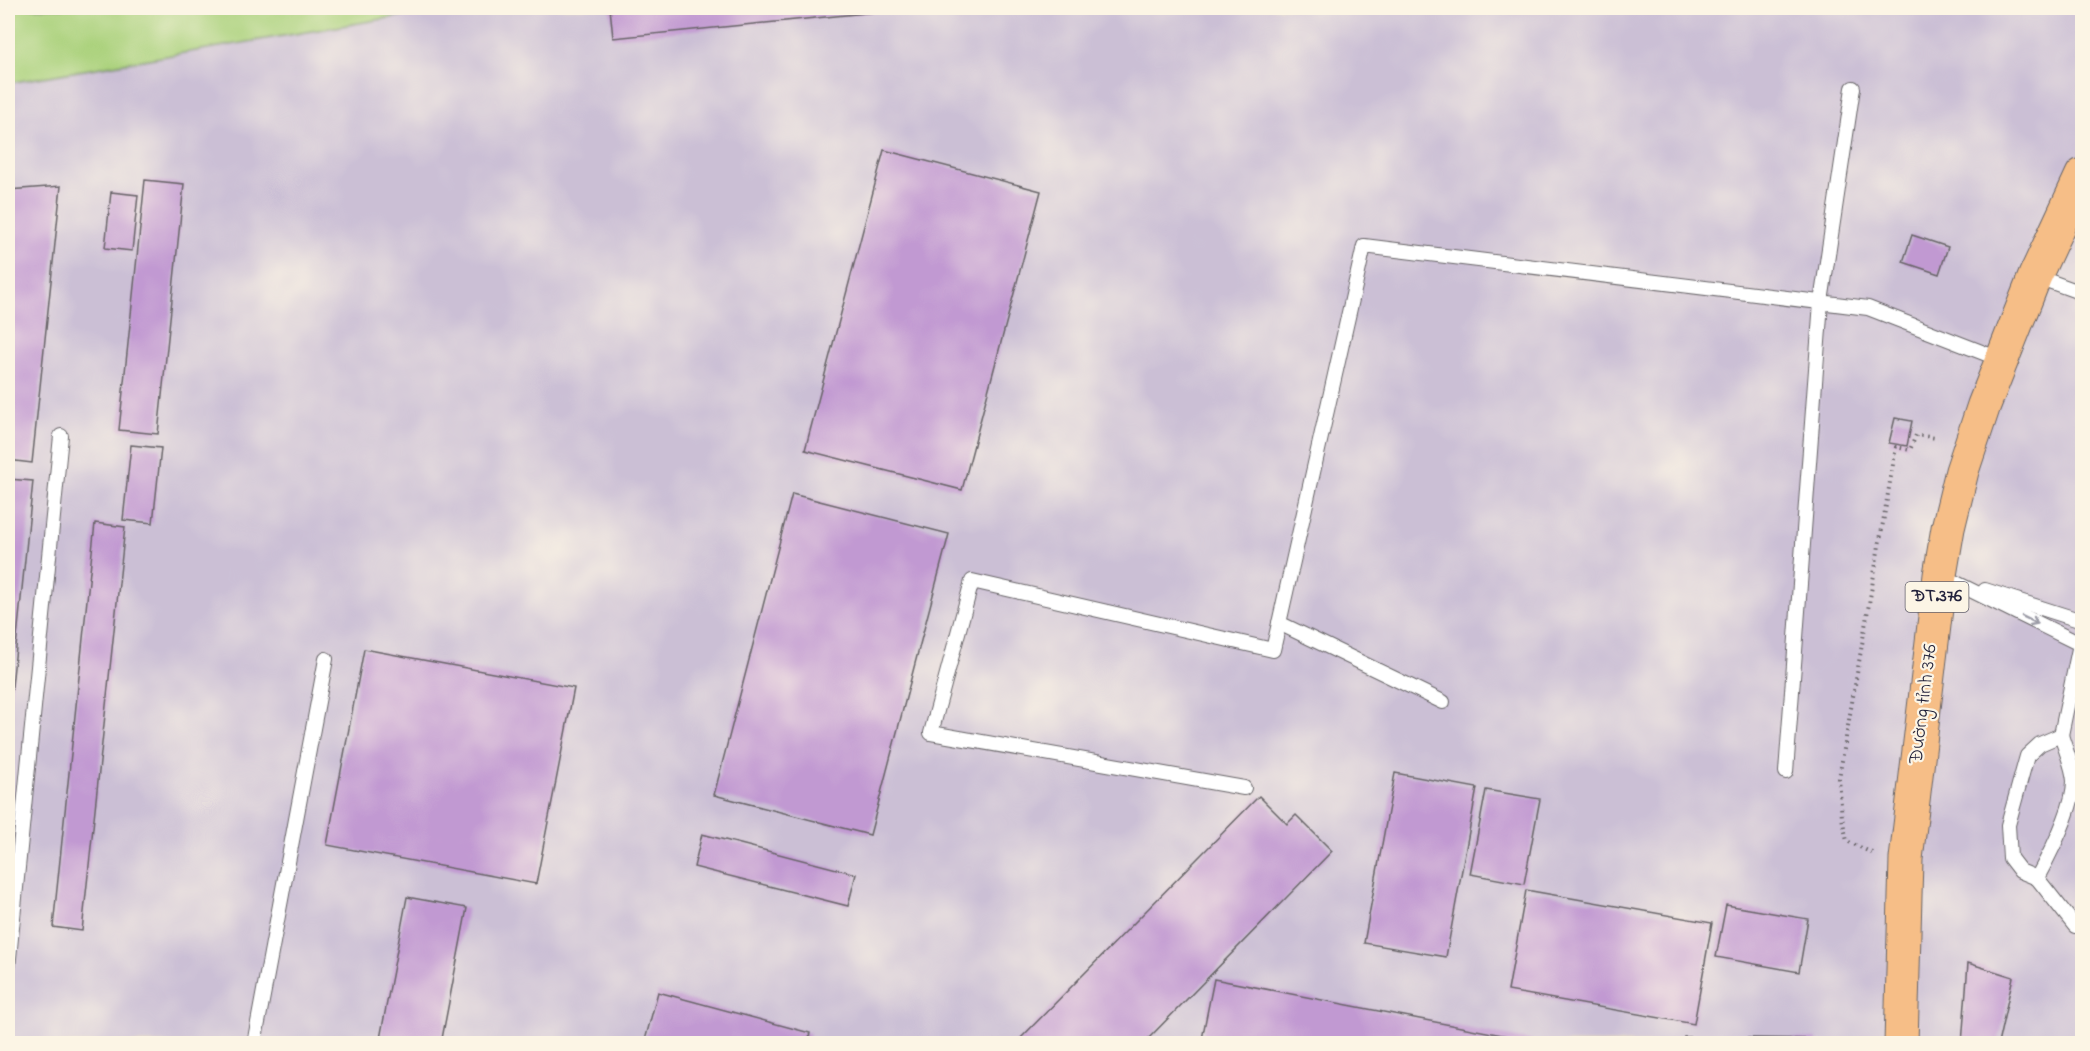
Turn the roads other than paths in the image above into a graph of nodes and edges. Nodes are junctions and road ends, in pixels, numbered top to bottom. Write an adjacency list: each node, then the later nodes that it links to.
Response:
1 (1853, 88): 5 (lane)
2 (2082, 175): 3 (main road, Đường tỉnh 376 / ĐT.376)
3 (2035, 276): 4 (lane); 6 (main road, Đường tỉnh 376 / ĐT.376)
4 (2082, 293)
5 (1821, 302): 6 (lane); 10 (lane); 15 (lane)
6 (2002, 360): 8 (main road, Đường tỉnh 376 / ĐT.376)
7 (61, 436): 19 (lane)
8 (1940, 575): 9 (lane); 11 (lane, one-way to 11); 21 (main road, Đường tỉnh 376 / ĐT.376)
9 (2082, 621)
10 (1279, 623): 13 (lane); 16 (lane)
11 (2081, 645): 14 (lane)
12 (326, 659): 20 (lane)
13 (1443, 702)
14 (2061, 735): 17 (lane); 17 (lane)
15 (1786, 772)
16 (1244, 788)
17 (2037, 878): 18 (lane)
18 (2075, 926)
19 (8, 968)
20 (254, 1044)
21 (1902, 1044)

